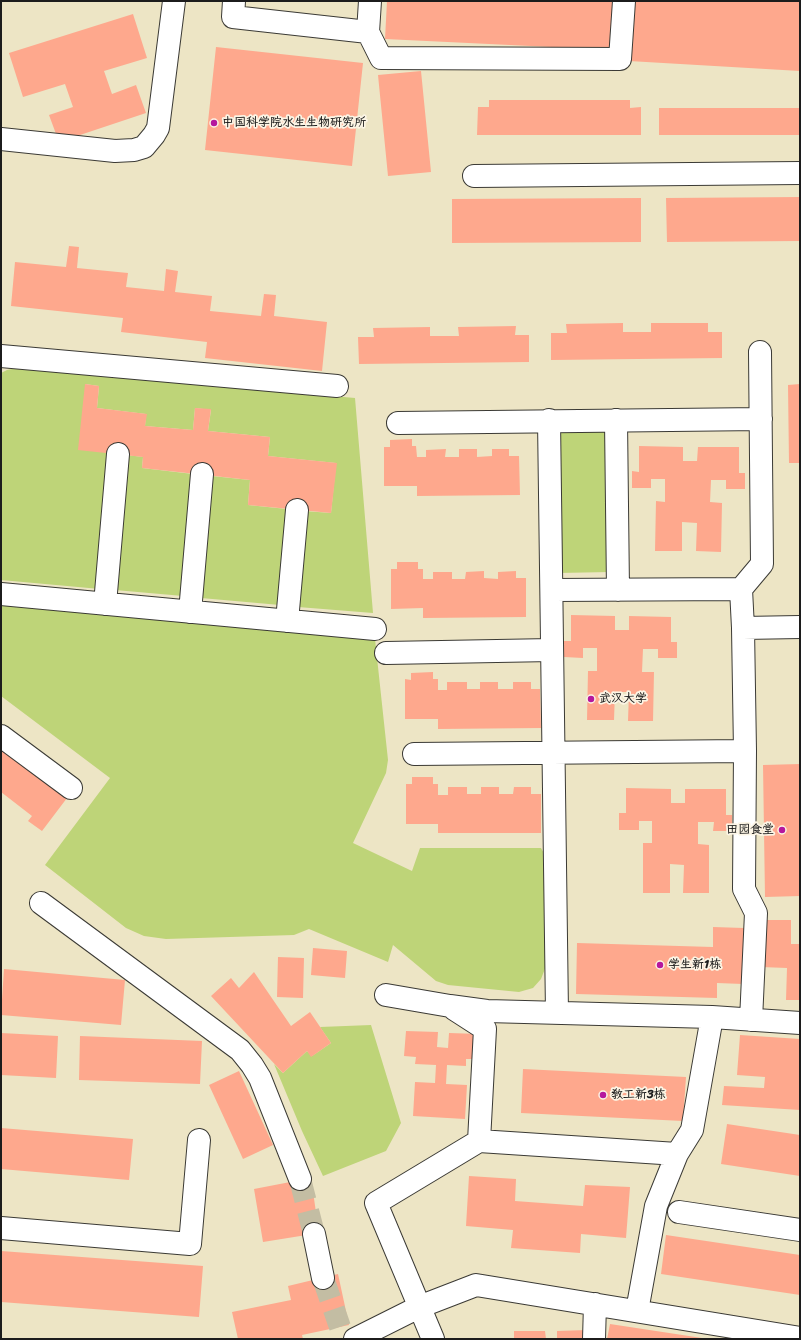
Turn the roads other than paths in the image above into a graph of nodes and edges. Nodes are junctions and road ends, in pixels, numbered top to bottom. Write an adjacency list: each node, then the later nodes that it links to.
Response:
1 (174, 1): 6 (street)
2 (234, 1): 5 (street)
3 (370, 1): 5 (street)
4 (624, 1): 5 (street)
5 (368, 32)
6 (1, 139)
7 (800, 173): 8 (street)
8 (474, 176)
9 (760, 352): 12 (street)
10 (1, 356): 11 (street)
11 (337, 386)
12 (761, 418): 14 (street); 19 (street)
13 (549, 420): 14 (street); 15 (street); 20 (street)
14 (616, 420): 21 (street)
15 (398, 423)
16 (118, 454): 23 (street)
17 (202, 474): 24 (street)
18 (296, 510): 25 (street)
19 (741, 589): 21 (street); 27 (street)
20 (552, 590): 21 (street); 29 (street)
21 (618, 590)
22 (1, 594): 23 (street)
23 (105, 604): 24 (street)
24 (190, 612): 25 (street)
25 (287, 621): 28 (street)
26 (800, 627): 27 (street)
27 (743, 628): 32 (street)
28 (375, 629)
29 (552, 650): 30 (street); 33 (street)
30 (386, 653)
31 (1, 736): 35 (street)
32 (745, 751): 33 (street); 41 (street)
33 (554, 752): 34 (street); 39 (street)
34 (414, 754)
35 (71, 788)
36 (41, 903): 46 (street)
37 (386, 995): 38 (street)
38 (450, 1006): 39 (street); 44 (street)
39 (557, 1013): 40 (street)
40 (712, 1017): 41 (street); 45 (street)
41 (751, 1020): 42 (street)
42 (800, 1023)
43 (199, 1140): 48 (street)
44 (479, 1141): 45 (street); 53 (street)
45 (677, 1154): 54 (street)
46 (300, 1179)
47 (679, 1212): 49 (street)
48 (1, 1228)
49 (800, 1230)
50 (314, 1234): 51 (street)
51 (323, 1278)
52 (595, 1304): 53 (street); 54 (street); 58 (street)
53 (419, 1307): 55 (street); 57 (street)
54 (637, 1311): 56 (street)
55 (347, 1335)
56 (800, 1338)
57 (433, 1339)
58 (594, 1339)

